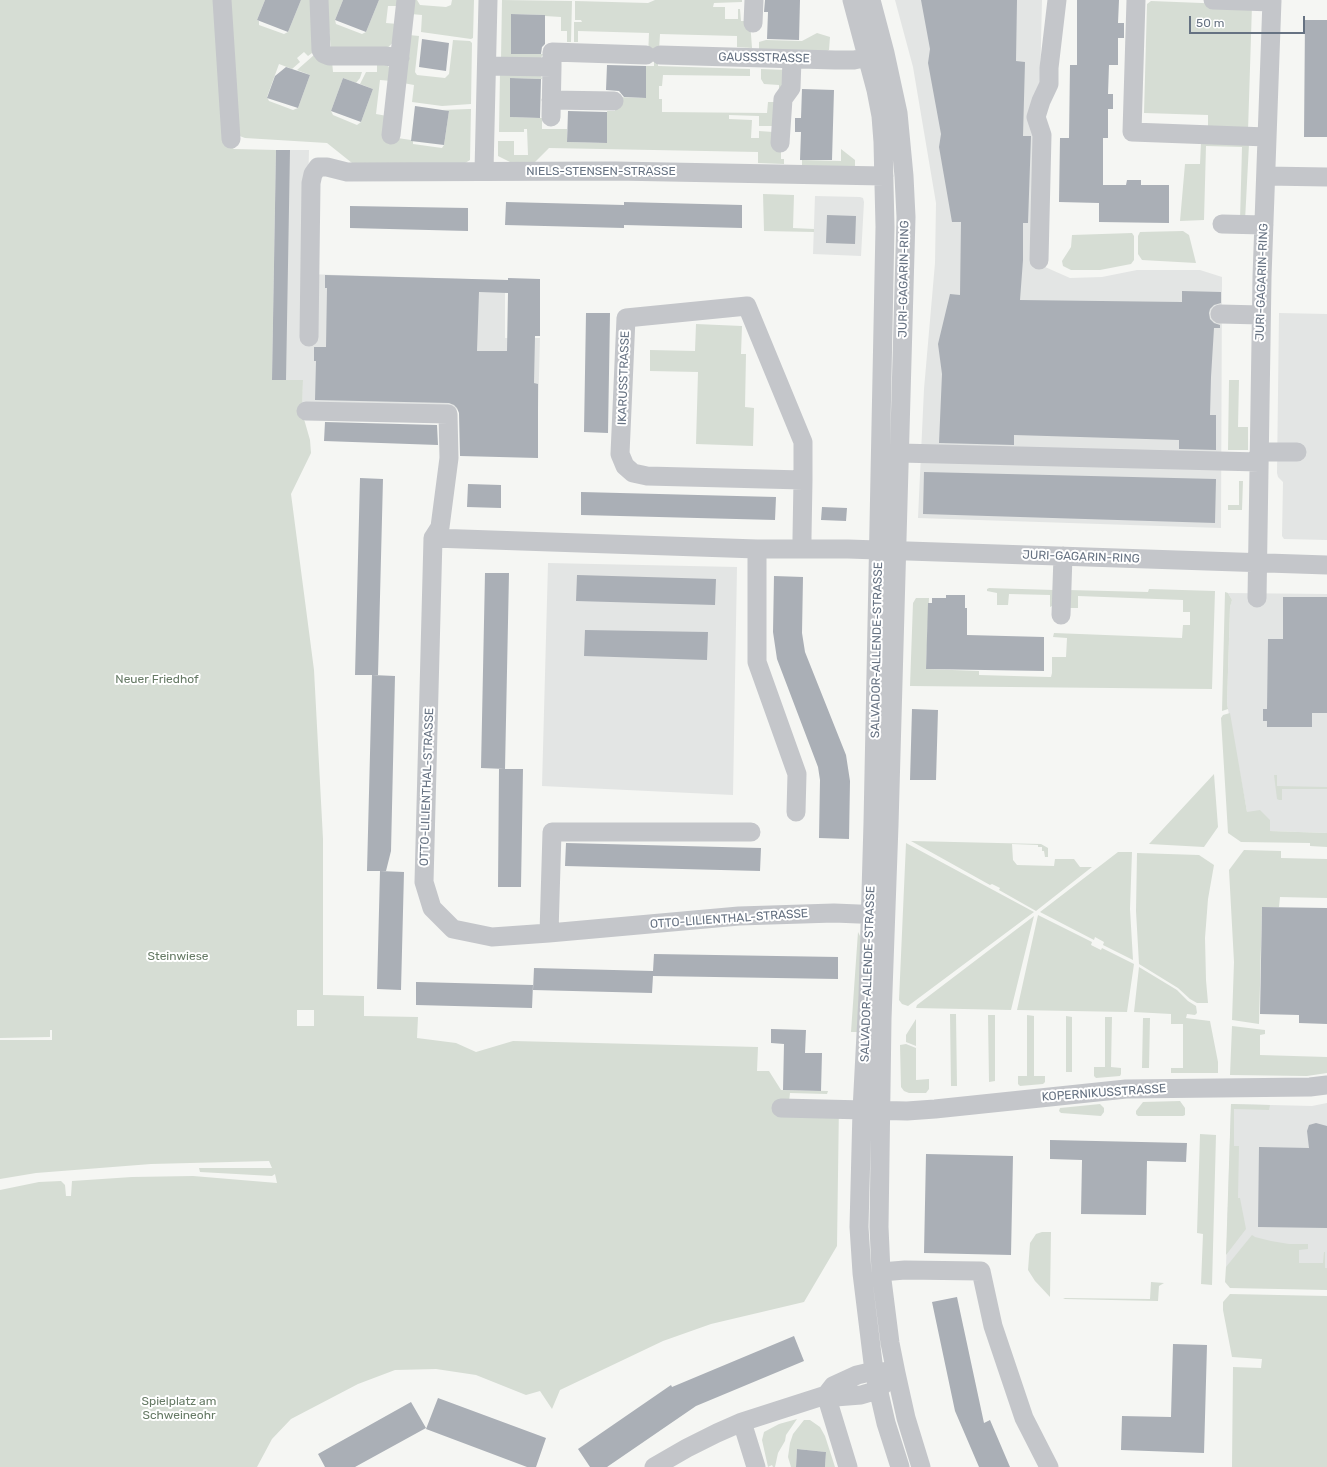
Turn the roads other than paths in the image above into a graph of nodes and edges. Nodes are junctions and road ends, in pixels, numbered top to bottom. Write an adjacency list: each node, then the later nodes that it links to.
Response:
1 (222, 0): 21 (street)
2 (320, 0): 14 (street)
3 (406, 0): 14 (street)
4 (488, 0): 16 (street)
5 (754, 0): 12 (street)
6 (852, 0): 13 (street, JURI-GAGARIN-RING)
7 (871, 0): 35 (street, JURI-GAGARIN-RING)
8 (1057, 0): 29 (street)
9 (1136, 0): 20 (street)
10 (1213, 0): 11 (street)
11 (1272, 1): 20 (street, JURI-GAGARIN-RING)
12 (753, 23)
13 (868, 57): 15 (street, GAUSSSTRASSE); 24 (street, JURI-GAGARIN-RING)
14 (400, 58): 19 (street)
15 (792, 59): 17 (street, GAUSSSTRASSE); 22 (street)
16 (487, 66): 17 (street); 23 (street)
17 (552, 67): 18 (street)
18 (614, 101)
19 (391, 135)
20 (1267, 138): 25 (street, JURI-GAGARIN-RING)
21 (231, 139)
22 (780, 143)
23 (484, 171): 24 (street, NIELS-STENSEN-STRASSE); 32 (street, NIELS-STENSEN-STRASSE)
24 (884, 176): 41 (street, JURI-GAGARIN-RING)
25 (1266, 176): 26 (street); 28 (street, JURI-GAGARIN-RING)
26 (1327, 177)
27 (1222, 224): 28 (street)
28 (1264, 225): 31 (street, JURI-GAGARIN-RING)
29 (1039, 260)
30 (1220, 314): 31 (street)
31 (1261, 315): 36 (street, JURI-GAGARIN-RING)
32 (309, 337)
33 (306, 411): 38 (street)
34 (1297, 452): 36 (street)
35 (900, 453): 36 (street); 41 (street, JURI-GAGARIN-RING)
36 (1259, 457): 43 (street, JURI-GAGARIN-RING)
37 (803, 480): 37 (street, IKARUSSTRASSE); 40 (street, IKARUSSTRASSE)
38 (433, 538): 39 (street); 50 (street, OTTO-LILIENTHAL-STRASSE)
39 (757, 549): 40 (street); 47 (street)
40 (802, 549): 41 (street)
41 (888, 551): 42 (street, JURI-GAGARIN-RING); 49 (street, SALVADOR-ALLENDE-STRASSE)
42 (1063, 556): 43 (street, JURI-GAGARIN-RING); 46 (street)
43 (1257, 562): 44 (street); 45 (street)
44 (1327, 565)
45 (1257, 598)
46 (1061, 615)
47 (796, 812)
48 (751, 832): 50 (street)
49 (878, 915): 50 (street, OTTO-LILIENTHAL-STRASSE); 53 (street, SALVADOR-ALLENDE-STRASSE); 54 (street, SALVADOR-ALLENDE-STRASSE)
50 (549, 934)
51 (1327, 1085): 54 (street, KOPERNIKUSSTRASSE)
52 (781, 1108): 53 (street)
53 (862, 1110): 54 (street); 56 (street, SALVADOR-ALLENDE-STRASSE)
54 (882, 1111): 55 (street, SALVADOR-ALLENDE-STRASSE)
55 (881, 1272): 57 (street, SALVADOR-ALLENDE-STRASSE); 66 (street)
56 (874, 1371): 57 (street); 58 (street, SALVADOR-ALLENDE-STRASSE); 59 (street)
57 (896, 1374): 58 (street); 65 (street, SALVADOR-ALLENDE-STRASSE)
58 (878, 1390): 59 (street); 64 (street, SALVADOR-ALLENDE-STRASSE)
59 (826, 1395): 60 (street); 63 (street)
60 (742, 1422): 61 (street); 62 (street)
61 (654, 1467)
62 (756, 1467)
63 (848, 1467)
64 (900, 1467)
65 (921, 1467)
66 (1049, 1467)

